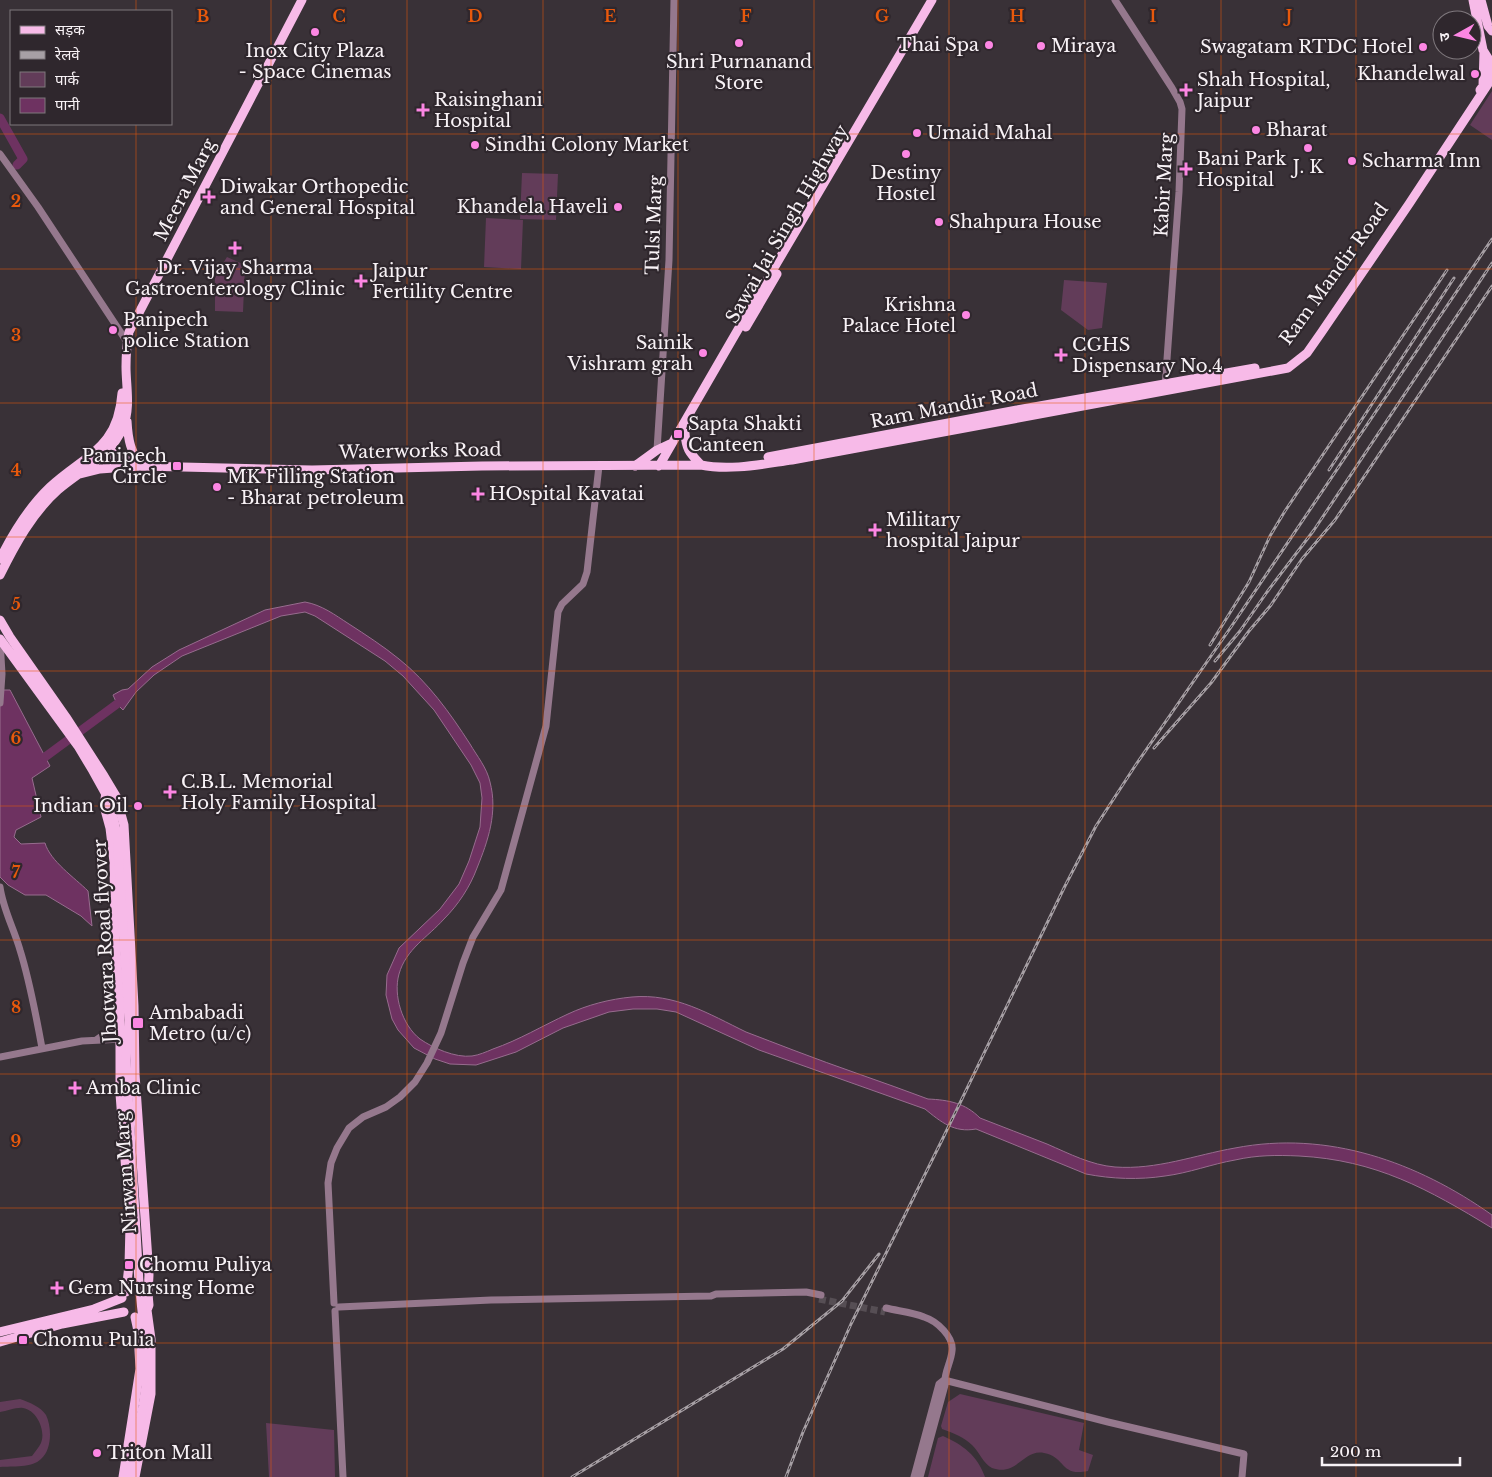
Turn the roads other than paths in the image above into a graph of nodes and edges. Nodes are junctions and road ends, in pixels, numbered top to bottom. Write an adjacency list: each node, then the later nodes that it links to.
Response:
1 (295, 0): 14 (main road, Meera Marg)
2 (302, 0): 14 (main road, Meera Marg)
3 (674, 0): 21 (street, Tulsi Marg)
4 (932, 0): 13 (main road)
5 (938, 0): 13 (main road, Sawai Jai Singh Highway)
6 (1115, 0): 16 (street, Kabir Marg)
7 (1473, 0): 10 (main road)
8 (1481, 0): 9 (main road)
9 (1492, 32)
10 (1485, 55): 11 (main road); 15 (main road, Ram Mandir Road)
11 (1492, 73): 15 (main road, Ram Mandir Road)
12 (0, 154): 14 (street)
13 (815, 204): 18 (main road, Sawai Jai Singh Highway); 19 (main road)
14 (125, 339): 17 (main road, Meera Marg); 20 (main road, Meera Marg)
15 (1211, 379): 16 (main road, Waterworks Road)
16 (1165, 387): 22 (main road, Waterworks Road)
17 (127, 414): 20 (main road, Meera Marg); 23 (main road)
18 (685, 433): 22 (main road); 26 (main road, Sawai Jai Singh Highway)
19 (672, 443): 21 (main road); 26 (main road)
20 (103, 449): 23 (main road); 27 (main road); 28 (main road, Meera Marg); 29 (main road)
21 (657, 450): 25 (main road)
22 (701, 465): 26 (main road, Waterworks Road)
23 (142, 466): 24 (main road, Waterworks Road); 27 (main road, Waterworks Road)
24 (600, 466): 25 (main road, Waterworks Road); 48 (street)
25 (635, 466): 26 (main road, Waterworks Road)
26 (662, 466)
27 (124, 467): 28 (main road, Waterworks Road)
28 (80, 474): 30 (main road, Meera Marg)
29 (0, 559)
30 (0, 575)
31 (0, 620): 34 (main road)
32 (0, 639): 33 (street); 34 (main road)
33 (0, 703)
34 (64, 721): 35 (main road, Nirwan Marg)
35 (80, 744): 36 (main road, Jhotwara Road flyover); 38 (main road, Nirwan Marg)
36 (106, 792): 39 (main road); 59 (main road, Jhotwara Road flyover, bridge)
37 (0, 887): 43 (street)
38 (134, 1006): 39 (main road); 42 (main road, Nirwan Marg)
39 (120, 1009): 40 (main road); 41 (street)
40 (121, 1039): 41 (street); 42 (street); 46 (main road)
41 (96, 1040): 43 (street)
42 (134, 1040): 45 (main road, Nirwan Marg)
43 (42, 1048): 44 (street)
44 (0, 1057)
45 (148, 1294): 46 (main road); 49 (main road, Nirwan Marg)
46 (124, 1295): 51 (main road); 53 (main road)
47 (820, 1297): 48 (street)
48 (336, 1307): 61 (street)
49 (147, 1310): 52 (main road); 60 (main road, Nirwan Marg)
50 (885, 1310): 55 (street)
51 (124, 1312): 52 (main road); 54 (main road)
52 (135, 1317): 56 (main road)
53 (0, 1332)
54 (0, 1342)
55 (944, 1380): 62 (street); 63 (street); 64 (street)
56 (135, 1403): 57 (street); 58 (main road)
57 (119, 1477)
58 (123, 1477)
59 (129, 1477)
60 (136, 1477)
61 (342, 1477)
62 (914, 1477)
63 (920, 1477)
64 (1242, 1477)

